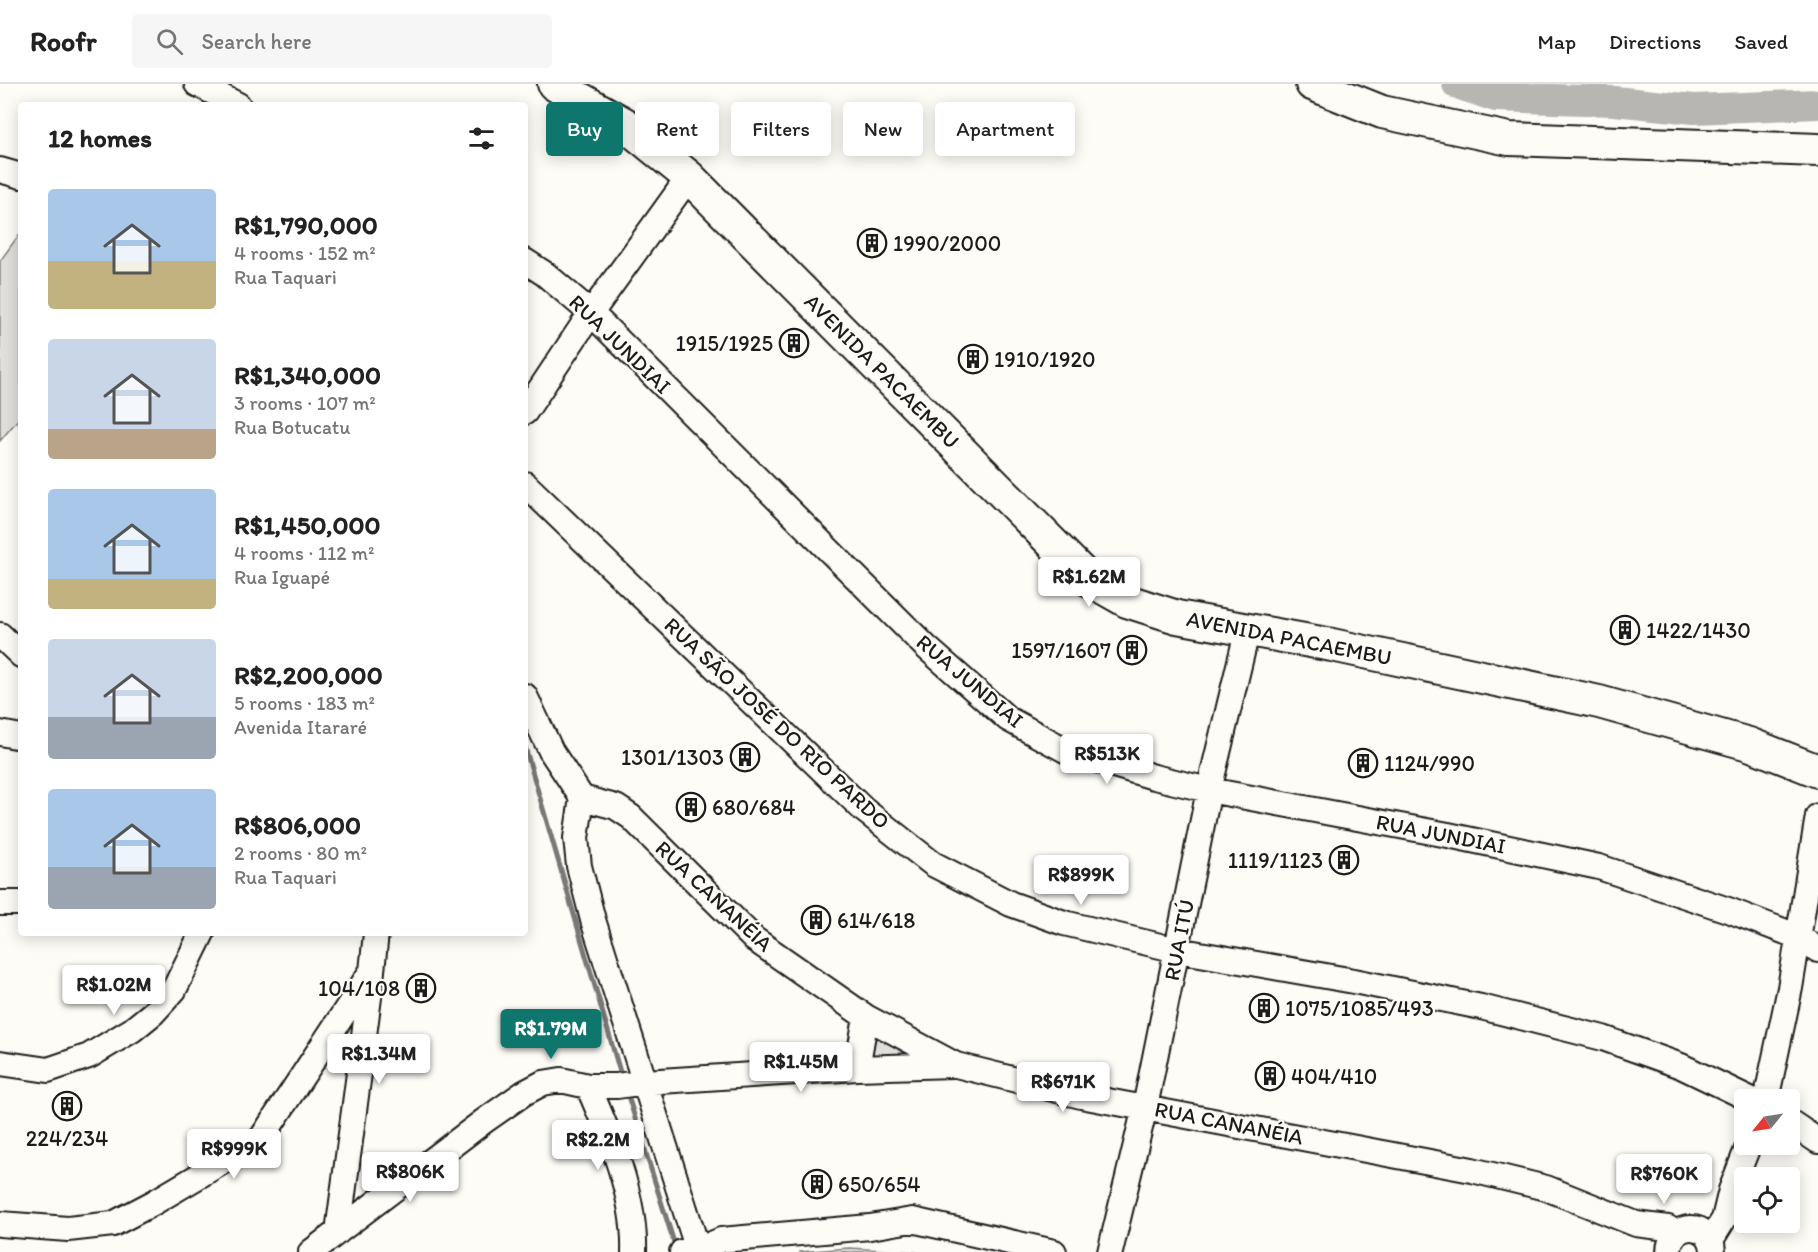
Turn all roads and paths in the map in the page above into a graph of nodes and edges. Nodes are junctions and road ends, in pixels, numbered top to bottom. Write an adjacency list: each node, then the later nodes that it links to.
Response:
1 (197, 84): 4 (street)
2 (554, 84): 8 (main road, AVENIDA PACAEMBU)
3 (1312, 84): 5 (main road)
4 (232, 102)
5 (1818, 150)
6 (0, 170): 7 (street)
7 (18, 176)
8 (688, 177): 10 (street); 13 (main road, AVENIDA PACAEMBU)
9 (528, 263): 10 (street, RUA JUNDIAI)
10 (591, 313): 11 (street); 20 (street, RUA JUNDIAI)
11 (528, 408)
12 (528, 487): 28 (street, RUA SÃO JOSÉ DO RIO PARDO)
13 (1248, 628): 19 (main road, AVENIDA PACAEMBU); 20 (street, RUA ITÚ)
14 (0, 635): 15 (street)
15 (18, 652)
16 (528, 702): 21 (street)
17 (0, 733): 18 (street)
18 (18, 736)
19 (1818, 771)
20 (1209, 789): 27 (street, RUA JUNDIAI); 28 (street, RUA ITÚ)
21 (582, 798): 30 (street, RUA CANANÉIA); 34 (street)
22 (1818, 816): 27 (street)
23 (0, 903): 24 (street)
24 (18, 903)
25 (201, 936): 31 (street)
26 (376, 936): 29 (street)
27 (1808, 943): 36 (street)
28 (1177, 950): 37 (street, RUA SÃO JOSÉ DO RIO PARDO); 38 (street, RUA ITÚ)
29 (371, 972): 43 (street); 44 (street)
30 (866, 1017): 32 (street, RUA CANANÉIA); 33 (street)
31 (0, 1063)
32 (956, 1065): 33 (street); 38 (street, RUA CANANÉIA)
33 (857, 1068): 34 (street)
34 (645, 1082): 35 (street); 46 (street)
35 (588, 1086): 44 (street); 49 (street)
36 (1768, 1089)
37 (1734, 1092)
38 (1145, 1107): 45 (street, RUA CANANÉIA); 51 (street, RUA ITÚ)
39 (1800, 1129): 40 (street)
40 (1818, 1141)
41 (1745, 1155): 42 (street)
42 (1731, 1190): 45 (street); 47 (street)
43 (0, 1224)
44 (338, 1232): 48 (street)
45 (1675, 1241): 47 (street, RUA CANANÉIA)
46 (705, 1249): 50 (street)
47 (1713, 1249)
48 (311, 1252)
49 (634, 1252)
50 (1054, 1252)
51 (1110, 1252)

